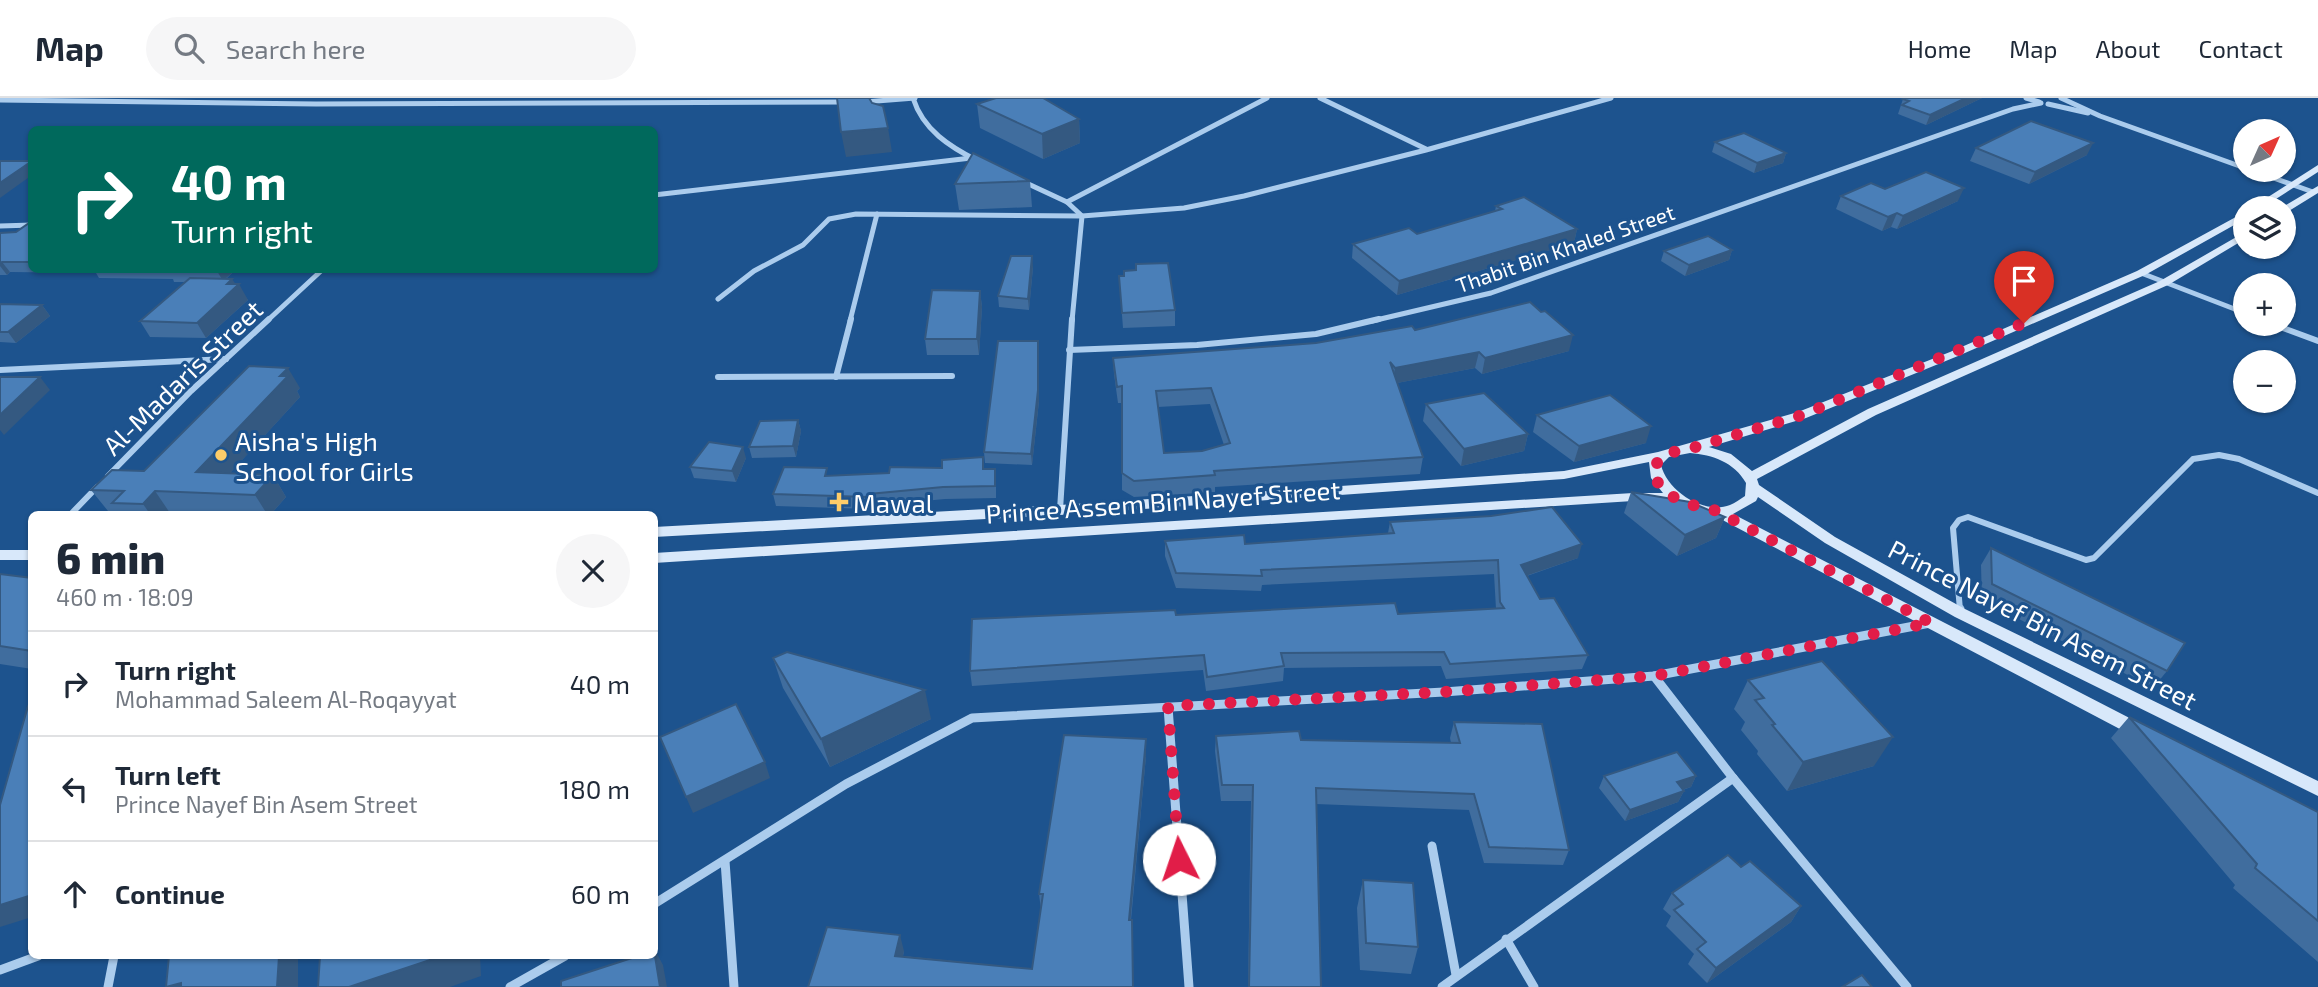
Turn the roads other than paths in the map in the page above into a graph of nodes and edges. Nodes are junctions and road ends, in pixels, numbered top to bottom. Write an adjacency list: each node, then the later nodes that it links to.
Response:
1 (323, 98): 12 (street)
2 (914, 98): 10 (street); 17 (street)
3 (1267, 98): 27 (street)
4 (1320, 98): 16 (street)
5 (1611, 98): 16 (street)
6 (2023, 98): 11 (street); 14 (street)
7 (2061, 98): 13 (street); 15 (street)
8 (0, 100): 12 (street)
9 (848, 102): 12 (street)
10 (859, 102)
11 (2041, 103): 13 (street); 14 (street, Thabit Bin Khaled Street)
12 (316, 104)
13 (2048, 104): 15 (street)
14 (2013, 108): 42 (street, Thabit Bin Khaled Street)
15 (2099, 116): 19 (street)
16 (1426, 150): 30 (street)
17 (972, 158): 18 (street); 25 (street)
18 (984, 163)
19 (2233, 164)
20 (2318, 169): 23 (main road)
21 (1019, 180): 27 (street)
22 (2285, 182): 23 (street)
23 (2291, 184): 24 (street); 26 (main road)
24 (2316, 190): 28 (main road)
25 (658, 195)
26 (2274, 196)
27 (1067, 202): 30 (street)
28 (2296, 203)
29 (877, 214): 30 (street); 38 (street); 47 (street)
30 (1082, 216): 42 (street)
31 (2233, 222): 36 (main road)
32 (28, 225): 33 (street)
33 (0, 226)
34 (2233, 242): 37 (main road)
35 (319, 273): 43 (street, Al-Madaris Street)
36 (2140, 273): 37 (street); 48 (main road)
37 (2164, 283): 39 (street); 50 (main road)
38 (718, 299)
39 (2233, 309)
40 (2296, 333): 41 (street)
41 (2318, 341)
42 (1069, 350): 53 (street)
43 (227, 359): 44 (street); 55 (street, Al-Madaris Street)
44 (0, 370)
45 (952, 376): 47 (street)
46 (718, 377): 47 (street)
47 (836, 377)
48 (1689, 449): 49 (main road, Prince Assem Bin Nayef Street); 50 (main road, Prince Nayef Bin Asem Street)
49 (1658, 461): 52 (main road); 53 (main road, Prince Assem Bin Nayef Street)
50 (1752, 483): 54 (main road); 60 (main road, Prince Nayef Bin Asem Street)
51 (2318, 493): 60 (street)
52 (1675, 498): 54 (main road, Prince Assem Bin Nayef Street); 59 (main road, Prince Assem Bin Nayef Street)
53 (1060, 510): 56 (main road, Prince Assem Bin Nayef Street)
54 (1714, 510): 61 (main road, Prince Nayef Bin Asem Street)
55 (74, 511)
56 (658, 532)
57 (0, 555): 58 (main road)
58 (28, 555)
59 (658, 558)
60 (1959, 613): 66 (main road, Prince Nayef Bin Asem Street)
61 (1931, 623): 62 (street); 64 (main road, Prince Nayef Bin Asem Street)
62 (1654, 676): 63 (street); 65 (street)
63 (1168, 706): 68 (street); 80 (street)
64 (2161, 742)
65 (1733, 778): 70 (street); 83 (street)
66 (2318, 789)
67 (1432, 846): 75 (street)
68 (725, 861): 69 (street); 79 (street)
69 (658, 900)
70 (1506, 939): 75 (street); 82 (street)
71 (30, 959): 74 (street)
72 (113, 959): 77 (street)
73 (560, 959): 76 (street)
74 (0, 970)
75 (1456, 975): 81 (street)
76 (526, 982): 78 (street)
77 (108, 987)
78 (510, 987)
79 (734, 987)
80 (1189, 987)
81 (1442, 987)
82 (1534, 987)
83 (1907, 987)

